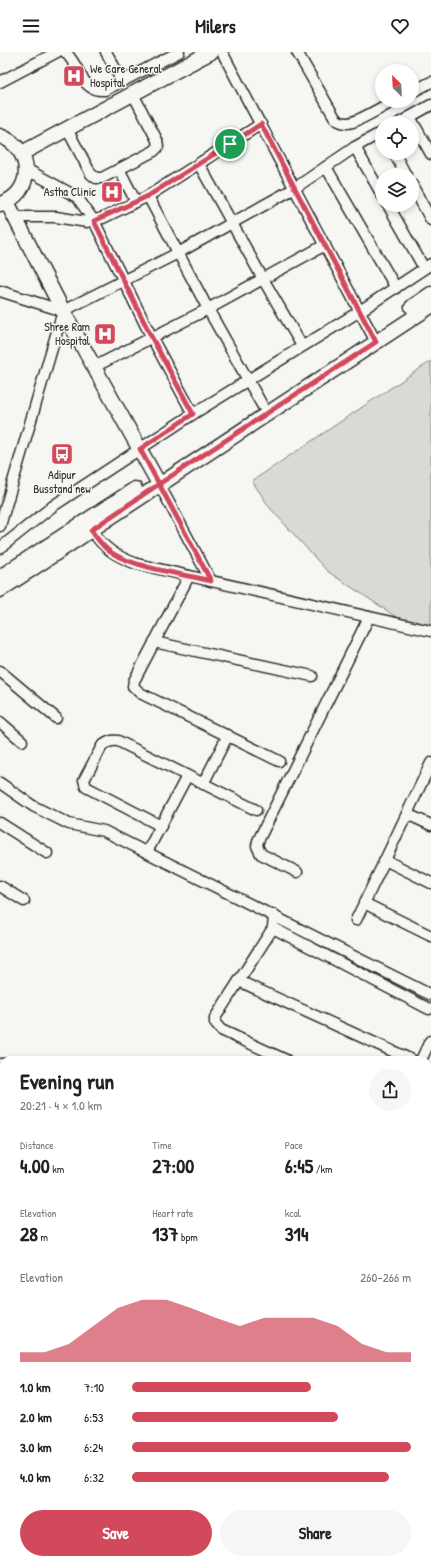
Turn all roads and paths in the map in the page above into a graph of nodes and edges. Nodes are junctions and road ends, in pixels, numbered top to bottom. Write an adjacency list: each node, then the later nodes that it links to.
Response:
1 (57, 52): 9 (street)
2 (65, 52): 8 (street)
3 (106, 52): 8 (street)
4 (179, 52): 8 (street)
5 (211, 52): 12 (main road)
6 (222, 52): 16 (street)
7 (297, 52): 14 (street)
8 (122, 81)
9 (0, 82)
10 (431, 82): 11 (street)
11 (419, 88)
12 (133, 94): 17 (main road); 27 (street)
13 (431, 105): 15 (street)
14 (381, 108)
15 (412, 116)
16 (261, 124): 24 (street); 29 (street)
17 (67, 129): 22 (main road); 27 (street)
18 (419, 133): 23 (street)
19 (0, 136): 22 (main road)
20 (375, 136): 21 (street)
21 (355, 147): 25 (street); 28 (street)
22 (22, 154): 26 (main road)
23 (431, 154)
24 (199, 164): 30 (street); 38 (street)
25 (326, 166): 29 (street); 44 (street)
26 (26, 169): 33 (main road); 37 (street)
27 (119, 169): 32 (street)
28 (375, 183)
29 (295, 188): 38 (street); 39 (street)
30 (148, 196): 32 (street); 40 (street)
31 (419, 198): 36 (street)
32 (136, 202): 37 (street)
33 (4, 203): 35 (main road)
34 (393, 212): 41 (street)
35 (15, 217): 37 (street); 49 (main road)
36 (431, 220)
37 (94, 221): 43 (street)
38 (232, 223): 40 (street); 42 (street)
39 (325, 245): 42 (street); 50 (street)
40 (178, 253): 43 (street); 48 (street)
41 (428, 266): 44 (street)
42 (263, 279): 48 (street); 53 (street)
43 (123, 281): 49 (street); 52 (street)
44 (396, 288): 50 (street)
45 (0, 291): 49 (street)
46 (431, 294): 51 (main road)
47 (431, 306): 51 (main road)
48 (208, 309): 52 (street); 55 (street)
49 (63, 311): 54 (main road); 60 (street)
50 (360, 311): 51 (street); 53 (street)
51 (374, 337): 56 (main road); 59 (main road)
52 (152, 338): 54 (street); 57 (street)
53 (302, 346): 55 (street)
54 (94, 367): 58 (main road)
55 (247, 381): 56 (street); 57 (street)
56 (262, 405): 59 (main road)
57 (193, 414): 58 (street)
58 (140, 449): 59 (main road); 62 (street)
59 (157, 480): 61 (main road); 64 (main road); 65 (street)
60 (0, 526)
61 (91, 530): 63 (street); 64 (main road)
62 (0, 548)
63 (189, 576): 65 (street); 68 (street)
64 (0, 580)
65 (211, 581): 66 (street)
66 (369, 617): 67 (street); 88 (street)
67 (431, 631)
68 (154, 642): 70 (street); 73 (street)
69 (0, 671): 71 (street)
70 (312, 676)
71 (56, 718)
72 (0, 722): 74 (street)
73 (228, 735): 75 (street); 79 (street)
74 (22, 741)
75 (279, 760)
76 (430, 768): 81 (street)
77 (187, 776): 79 (street); 84 (street); 84 (street)
78 (0, 783): 85 (street)
79 (203, 784): 80 (street)
80 (256, 810)
81 (407, 814): 83 (street); 87 (street)
82 (0, 824): 86 (street)
83 (431, 825)
84 (161, 826): 85 (street)
85 (148, 852): 93 (street)
86 (47, 853)
87 (385, 860): 89 (street); 92 (street)
88 (297, 872)
89 (431, 882)
90 (0, 886): 91 (street)
91 (24, 901)
92 (364, 903): 94 (street); 96 (street)
93 (274, 915): 95 (street); 98 (street)
94 (356, 920)
95 (273, 928): 97 (street); 99 (street)
96 (431, 936)
97 (238, 981): 101 (street); 102 (street)
98 (431, 994)
99 (429, 1009)
100 (430, 1041): 103 (street)
101 (278, 1056)
102 (403, 1056)
103 (423, 1056)

